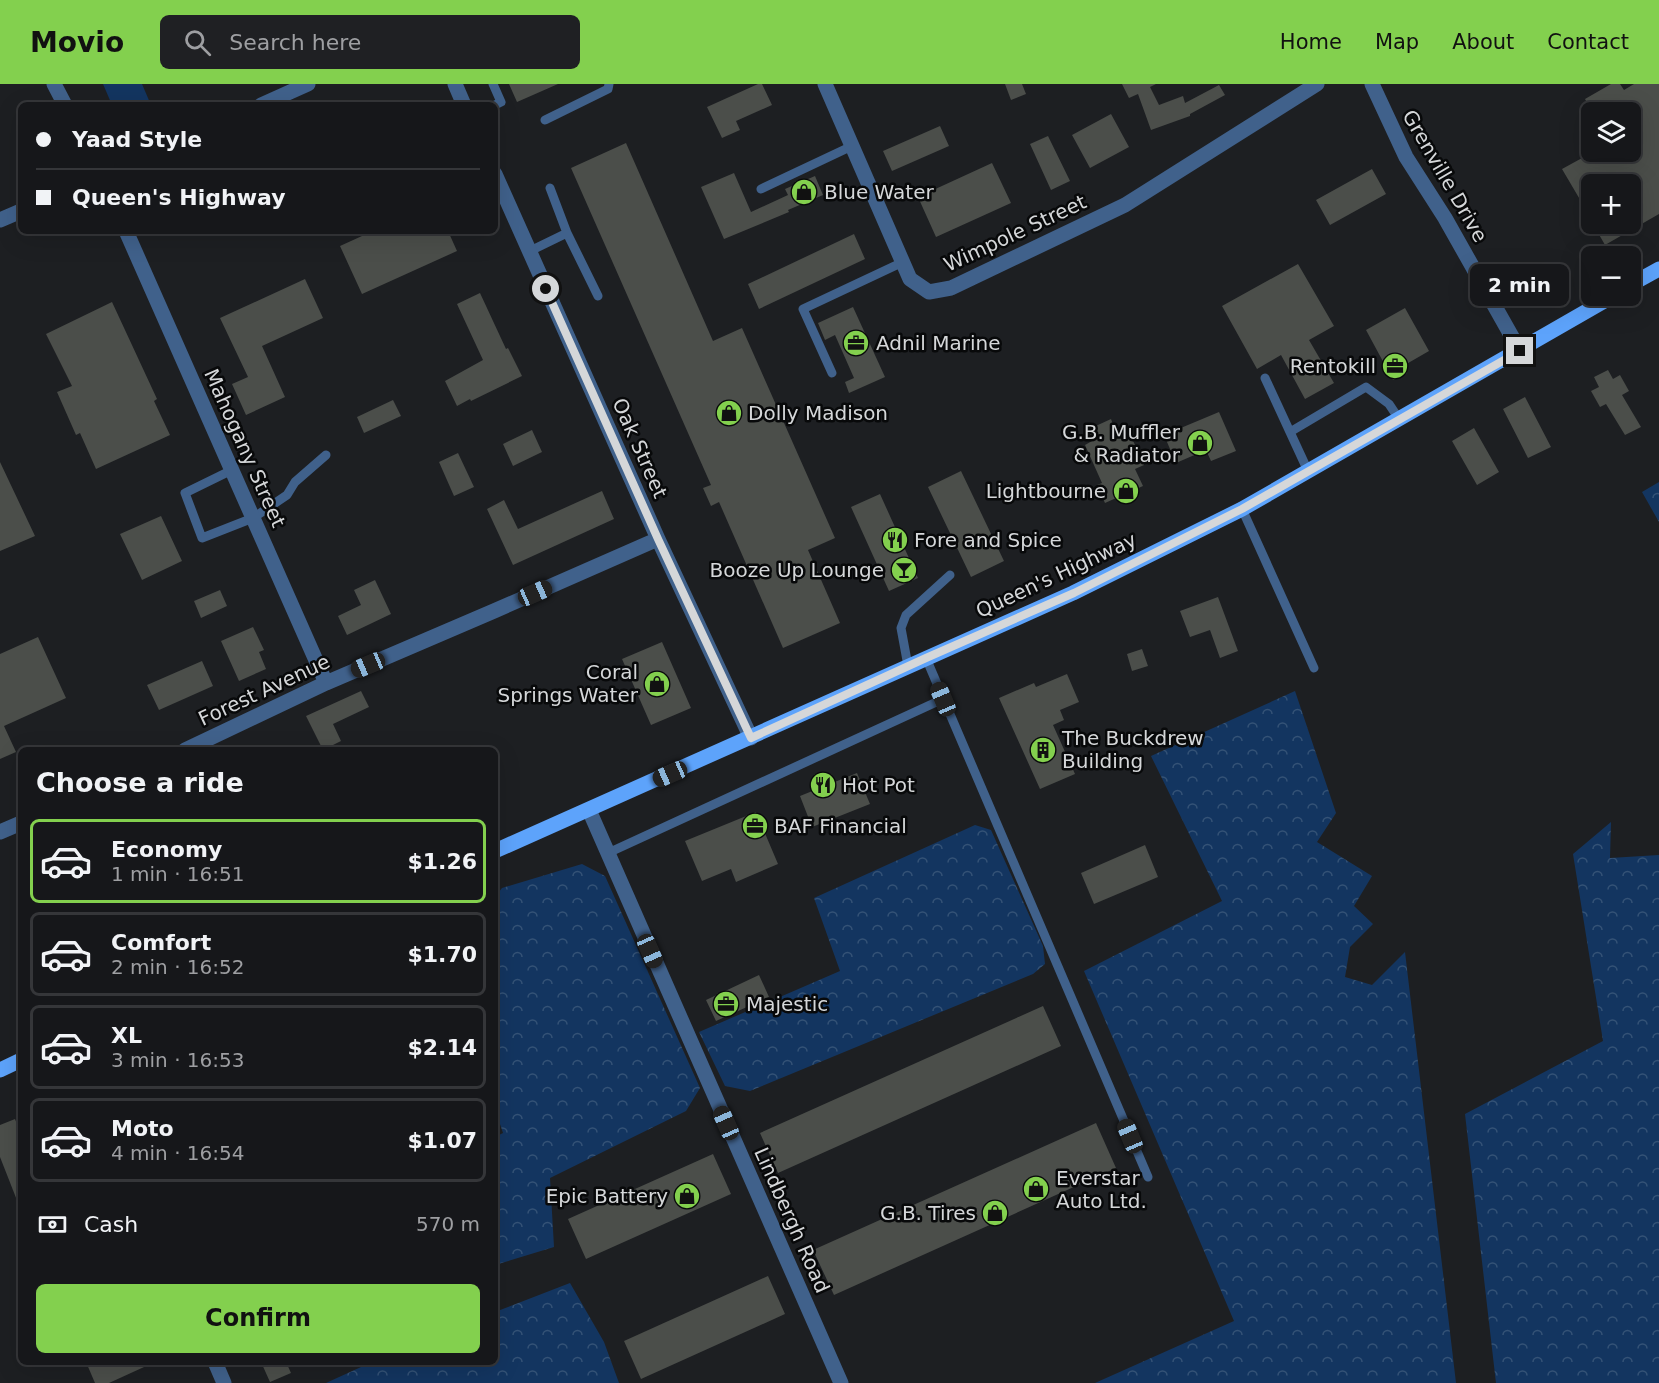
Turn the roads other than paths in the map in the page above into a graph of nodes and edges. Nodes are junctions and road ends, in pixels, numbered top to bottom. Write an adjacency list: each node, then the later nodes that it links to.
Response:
1 (54, 84): 9 (street)
2 (308, 84): 10 (street)
3 (455, 84): 11 (street)
4 (493, 84): 12 (lane)
5 (609, 84): 13 (lane)
6 (825, 84): 14 (street, Wimpole Street)
7 (1317, 84): 23 (street, Wimpole Street)
8 (1372, 84): 28 (street, Grenville Drive)
9 (63, 102)
10 (268, 102)
11 (463, 102)
12 (498, 104)
13 (545, 120)
14 (852, 146): 17 (lane); 23 (street, Wimpole Street)
15 (498, 181): 22 (street, Oak Street)
16 (550, 189): 20 (lane)
17 (760, 189)
18 (18, 212): 19 (street)
19 (0, 220)
20 (567, 233): 22 (lane); 26 (lane)
21 (127, 234): 34 (street, Mahogany Street)
22 (530, 252): 38 (street, Oak Street)
23 (903, 262): 29 (lane)
24 (1659, 268): 25 (main road)
25 (1641, 279)
26 (598, 296)
27 (1596, 306): 28 (main road, Queen's Highway)
28 (1520, 351): 31 (main road, Queen's Highway)
29 (832, 373)
30 (1264, 378): 32 (lane)
31 (1399, 419): 32 (lane); 35 (main road, Queen's Highway)
32 (1290, 432): 35 (lane)
33 (326, 454): 37 (lane)
34 (232, 470): 37 (street, Mahogany Street); 37 (lane)
35 (1308, 471): 36 (main road, Queen's Highway)
36 (1242, 509): 40 (main road, Queen's Highway); 42 (lane)
37 (253, 518): 43 (street, Mahogany Street)
38 (658, 539): 43 (street, Forest Avenue); 45 (street, Oak Street)
39 (950, 575): 41 (lane)
40 (926, 658): 41 (main road, Queen's Highway); 44 (lane)
41 (908, 666): 45 (main road, Queen's Highway)
42 (1314, 668)
43 (326, 682): 46 (street, Forest Avenue)
44 (943, 699): 51 (lane); 54 (lane)
45 (751, 738): 47 (main road, Queen's Highway)
46 (191, 747)
47 (589, 810): 50 (main road, Queen's Highway); 51 (street, Lindbergh Road)
48 (18, 824): 49 (street)
49 (0, 832)
50 (498, 850)
51 (608, 853): 57 (street, Lindbergh Road)
52 (18, 1061): 53 (main road)
53 (0, 1070)
54 (1148, 1178)
55 (216, 1365): 56 (street)
56 (224, 1383)
57 (841, 1383)

